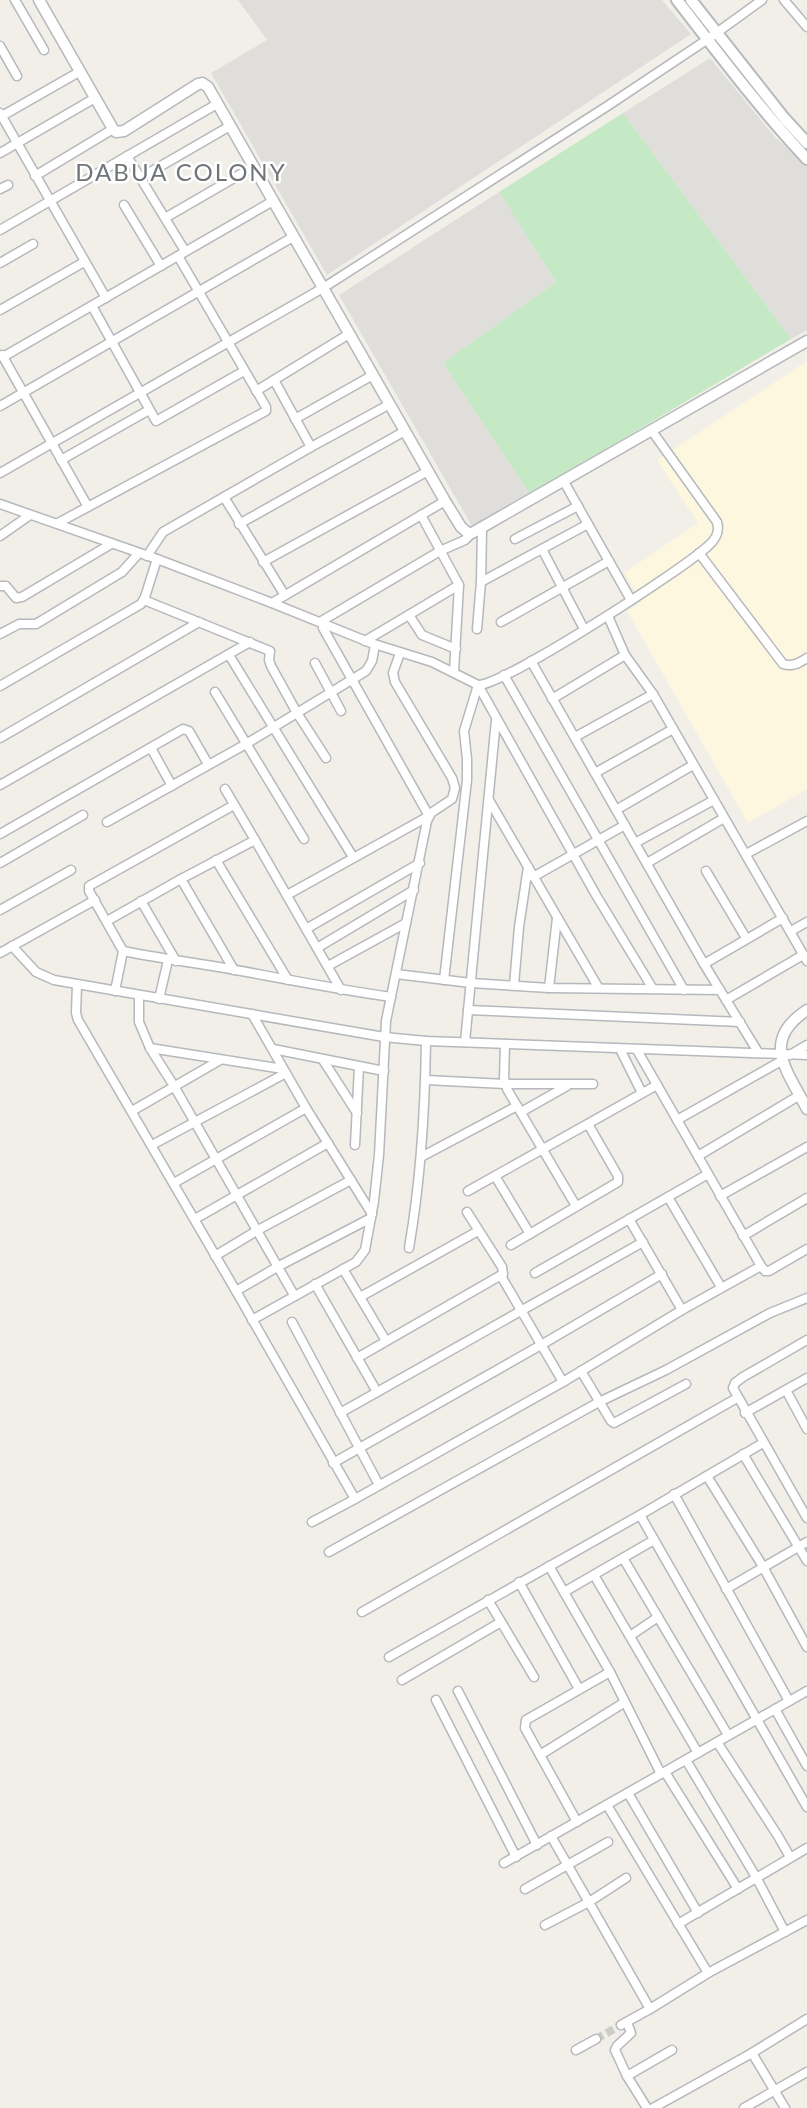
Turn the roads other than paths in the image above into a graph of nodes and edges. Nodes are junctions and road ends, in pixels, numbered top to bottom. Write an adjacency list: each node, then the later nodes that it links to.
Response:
1 (15, 0): 10 (street)
2 (39, 0): 11 (street)
3 (677, 0): 8 (main road)
4 (691, 0): 8 (main road)
5 (762, 0): 8 (street)
6 (784, 0): 7 (street)
7 (807, 27)
8 (712, 36): 19 (main road); 22 (main road); 37 (street)
9 (0, 46): 12 (street)
10 (44, 50)
11 (79, 72): 13 (street); 15 (street)
12 (17, 76)
13 (95, 98): 17 (street); 18 (street)
14 (217, 104): 16 (street); 17 (street); 21 (street)
15 (1, 114): 18 (street)
16 (230, 126): 23 (street); 25 (street)
17 (113, 129): 24 (street)
18 (18, 143): 20 (street); 24 (street)
19 (807, 143)
20 (0, 153)
21 (127, 156): 25 (street); 26 (street)
22 (807, 159)
23 (253, 167): 27 (street); 29 (street)
24 (35, 176): 26 (street)
25 (140, 178): 29 (street)
26 (50, 201): 30 (street); 34 (street)
27 (273, 201): 31 (street); 33 (street)
28 (124, 205): 36 (street)
29 (165, 218): 33 (street)
30 (0, 230)
31 (293, 237): 37 (street); 38 (street)
32 (33, 244): 35 (street)
33 (182, 253): 36 (street); 38 (street)
34 (84, 262): 39 (street); 41 (street)
35 (0, 263)
36 (161, 266): 39 (street)
37 (323, 288): 42 (street); 45 (street)
38 (199, 292): 43 (street); 45 (street)
39 (106, 298): 40 (street)
40 (92, 306): 43 (street); 46 (street)
41 (0, 310)
42 (349, 334): 48 (street); 49 (street)
43 (112, 341): 51 (street); 52 (street)
44 (807, 341): 58 (street)
45 (229, 343): 47 (street); 52 (street)
46 (1, 355): 51 (street)
47 (244, 370): 50 (street); 55 (street)
48 (373, 375): 53 (street); 56 (street)
49 (274, 380): 50 (street); 56 (street)
50 (256, 391): 69 (street)
51 (24, 392): 54 (street); 59 (street)
52 (140, 393): 55 (street); 59 (street)
53 (390, 404): 57 (street); 60 (street)
54 (0, 406)
55 (149, 410): 61 (street)
56 (295, 419): 60 (street)
57 (405, 431): 62 (street); 73 (street)
58 (652, 431): 64 (street); 81 (street)
59 (52, 443): 61 (street); 63 (street)
60 (311, 447): 65 (street)
61 (61, 460): 69 (street)
62 (428, 471): 66 (street); 85 (street)
63 (0, 473)
64 (563, 480): 68 (street); 75 (street)
65 (224, 497): 73 (street); 82 (street)
66 (445, 501): 70 (street); 75 (street)
67 (0, 504): 71 (street)
68 (578, 506): 74 (street); 77 (street)
69 (88, 507): 72 (street)
70 (421, 515): 80 (street); 90 (street)
71 (30, 516): 72 (street); 76 (street)
72 (58, 523): 78 (street)
73 (239, 524): 85 (street)
74 (588, 524): 79 (street); 84 (street)
75 (477, 530): 80 (street); 86 (street)
76 (0, 536)
77 (515, 539)
78 (111, 544): 82 (street); 88 (street)
79 (542, 549): 86 (street); 89 (street)
80 (440, 551): 87 (street); 98 (street)
81 (699, 553): 92 (street); 109 (street)
82 (142, 555): 83 (street); 101 (street)
83 (158, 559): 91 (street); 93 (street)
84 (609, 561): 89 (street); 92 (street)
85 (263, 562): 90 (street)
86 (481, 582): 99 (street)
87 (459, 585): 94 (street); 105 (street)
88 (0, 586)
89 (562, 587): 97 (street); 100 (street)
90 (284, 594): 93 (street)
91 (144, 600): 96 (street); 116 (street)
92 (631, 600): 95 (street)
93 (272, 603): 98 (street)
94 (409, 615): 102 (street); 105 (street)
95 (608, 616): 100 (street); 108 (street)
96 (200, 622): 103 (street); 127 (street)
97 (501, 622)
98 (322, 625): 102 (street); 114 (street)
99 (477, 629)
100 (584, 629): 110 (street)
101 (0, 634)
102 (365, 641): 104 (street)
103 (250, 642): 107 (street); 122 (street)
104 (375, 645): 106 (street); 114 (street)
105 (456, 649): 112 (street)
106 (400, 653): 112 (street); 142 (street)
107 (229, 655): 124 (street); 134 (street)
108 (625, 655): 119 (street); 120 (street)
109 (807, 658)
110 (531, 661): 113 (street); 120 (street)
111 (315, 663): 118 (street)
112 (454, 672): 115 (street)
113 (504, 675): 115 (street); 150 (street)
114 (352, 679): 118 (street); 142 (street)
115 (478, 685): 123 (street); 188 (street)
116 (0, 686)
117 (215, 692): 128 (street)
118 (331, 692): 121 (street); 122 (street)
119 (653, 694): 125 (street); 126 (street)
120 (552, 699): 126 (street)
121 (341, 711)
122 (297, 713): 124 (street); 130 (street)
123 (496, 720): 137 (street); 152 (street)
124 (273, 727): 128 (street); 154 (street)
125 (673, 729): 132 (street); 133 (street)
126 (575, 737): 133 (street)
127 (0, 738)
128 (246, 744): 131 (street); 148 (street)
129 (151, 748): 131 (street); 135 (street); 147 (street)
130 (326, 758)
131 (208, 764): 135 (street)
132 (694, 765): 138 (street); 140 (street)
133 (595, 774): 140 (street)
134 (1, 781)
135 (172, 786): 145 (street)
136 (225, 789): 139 (street)
137 (489, 800): 159 (street); 189 (street)
138 (713, 800): 143 (street); 151 (street)
139 (234, 805): 149 (street); 166 (street)
140 (616, 810): 146 (street)
141 (83, 815): 156 (street)
142 (429, 816): 154 (street); 157 (street)
143 (724, 818): 153 (street); 158 (street)
144 (807, 821): 153 (street)
145 (107, 822)
146 (625, 825): 150 (street); 151 (street)
147 (0, 834)
148 (304, 839)
149 (255, 840): 155 (street); 165 (street)
150 (598, 840): 152 (street); 197 (street)
151 (635, 843): 158 (street)
152 (573, 854): 162 (street); 194 (street)
153 (746, 854): 170 (street)
154 (353, 857): 165 (street)
155 (216, 860): 163 (street); 187 (street)
156 (0, 863)
157 (420, 863): 164 (street); 174 (street)
158 (647, 863): 183 (street)
159 (528, 867): 162 (street); 191 (street)
160 (71, 870): 168 (street)
161 (706, 870): 176 (street)
162 (533, 877): 169 (street)
163 (181, 878): 167 (street); 185 (street)
164 (414, 890): 173 (street); 178 (street)
165 (287, 895): 174 (street)
166 (95, 900): 171 (street); 177 (street)
167 (141, 901): 171 (street); 182 (street)
168 (0, 910)
169 (558, 917): 192 (street); 193 (street)
170 (783, 918): 175 (street); 176 (street)
171 (107, 921): 179 (street)
172 (807, 922): 175 (street)
173 (406, 923): 184 (street); 186 (street)
174 (306, 929): 178 (street)
175 (791, 931): 181 (street)
176 (746, 939): 183 (street)
177 (12, 946): 180 (street); 190 (street)
178 (317, 948): 184 (street)
179 (123, 951): 182 (street); 195 (street)
180 (0, 953)
181 (805, 958): 202 (street)
182 (172, 961): 185 (street); 201 (street)
183 (704, 964): 198 (street)
184 (328, 966): 196 (street)
185 (234, 970): 187 (street)
186 (396, 974): 188 (street); 200 (street)
187 (288, 980): 196 (street)
188 (444, 980): 189 (street)
189 (471, 983): 191 (street); 203 (street)
190 (77, 985): 195 (street); 235 (street)
191 (514, 985): 193 (street)
192 (598, 987): 193 (street); 194 (street)
193 (549, 988)
194 (653, 989): 197 (street)
195 (115, 990): 199 (street)
196 (341, 990): 200 (street)
197 (684, 990): 198 (street)
198 (720, 990): 202 (street)
199 (139, 995): 201 (street); 212 (street)
200 (391, 997): 207 (street)
201 (159, 999): 205 (street)
202 (726, 1000): 206 (street)
203 (468, 1010): 206 (street); 209 (street)
204 (807, 1010): 218 (street)
205 (252, 1014): 207 (street); 213 (street)
206 (740, 1022): 216 (street)
207 (384, 1037): 208 (street); 223 (street)
208 (426, 1041): 209 (street); 224 (street)
209 (465, 1042): 210 (street)
210 (505, 1044): 214 (street); 225 (street)
211 (807, 1045): 218 (street)
212 (150, 1048): 219 (street); 229 (street)
213 (272, 1049): 220 (street); 222 (street)
214 (620, 1049): 215 (street); 230 (street)
215 (637, 1050): 216 (street); 228 (street)
216 (758, 1052): 218 (street)
217 (807, 1055): 218 (street)
218 (785, 1056): 231 (street); 237 (street)
219 (221, 1059): 222 (street); 229 (street)
220 (323, 1060): 221 (street); 236 (street)
221 (359, 1067): 223 (street); 236 (street)
222 (285, 1071): 232 (street); 238 (street)
223 (384, 1071): 259 (street)
224 (425, 1080): 225 (street); 246 (street)
225 (505, 1084): 227 (street); 234 (street)
226 (593, 1084): 227 (street)
227 (569, 1085): 234 (street)
228 (657, 1085): 230 (street); 237 (street)
229 (174, 1086): 235 (street); 238 (street)
230 (642, 1094): 239 (street)
231 (800, 1095): 233 (street); 245 (street)
232 (306, 1108): 240 (street); 247 (street)
233 (807, 1108)
234 (519, 1109): 244 (street); 246 (street)
235 (132, 1111): 241 (street)
236 (357, 1113): 242 (street)
237 (677, 1120): 245 (street)
238 (194, 1122): 241 (street); 247 (street)
239 (588, 1124): 244 (street); 257 (street)
240 (328, 1143): 250 (street); 253 (street)
241 (152, 1145): 251 (street)
242 (355, 1145)
243 (807, 1147): 254 (street)
244 (544, 1150): 249 (street); 257 (street)
245 (698, 1156): 248 (street)
246 (421, 1157): 268 (street)
247 (216, 1159): 251 (street); 253 (street)
248 (708, 1174): 254 (street); 255 (street)
249 (495, 1176): 252 (street); 264 (street)
250 (351, 1180): 259 (street); 262 (street)
251 (174, 1183): 260 (street)
252 (468, 1191)
253 (237, 1194): 260 (street); 262 (street)
254 (720, 1196): 265 (street)
255 (668, 1197): 261 (street); 278 (street)
256 (807, 1198): 265 (street)
257 (576, 1206): 264 (street)
258 (467, 1212): 263 (street)
259 (371, 1216): 271 (street); 273 (street)
260 (195, 1219): 270 (street)
261 (629, 1219): 266 (street); 274 (street)
262 (258, 1230): 270 (street); 271 (street)
263 (478, 1231): 276 (street); 282 (street)
264 (530, 1234): 267 (street)
265 (743, 1236): 272 (street)
266 (643, 1242): 275 (street); 284 (street)
267 (511, 1245)
268 (409, 1248)
269 (807, 1249): 272 (street)
270 (215, 1256): 279 (street)
271 (279, 1266): 279 (street); 280 (street)
272 (761, 1266): 278 (street)
273 (343, 1269): 277 (street); 282 (street)
274 (535, 1273)
275 (662, 1274): 283 (street); 289 (street)
276 (501, 1276): 284 (street); 288 (street)
277 (316, 1284): 280 (street); 290 (street)
278 (721, 1287): 283 (street)
279 (236, 1291): 285 (street)
280 (294, 1295): 285 (street)
281 (807, 1297): 298 (street)
282 (361, 1300): 288 (street)
283 (682, 1310): 291 (street)
284 (522, 1311): 289 (street); 296 (street)
285 (252, 1320): 305 (street)
286 (292, 1322): 299 (street)
287 (807, 1340): 297 (street)
288 (386, 1341): 290 (street)
289 (541, 1345): 293 (street); 303 (street)
290 (357, 1358): 296 (street)
291 (581, 1371): 293 (street); 298 (street)
292 (807, 1379): 295 (street)
293 (562, 1382): 307 (street)
294 (686, 1384): 298 (street)
295 (786, 1390): 300 (street); 301 (street)
296 (377, 1392): 299 (street)
297 (737, 1398): 300 (street); 326 (street)
298 (599, 1402): 316 (street)
299 (340, 1413): 303 (street)
300 (746, 1413): 302 (street)
301 (807, 1429)
302 (763, 1443): 304 (street); 311 (street)
303 (360, 1448): 305 (street); 307 (street)
304 (743, 1454): 306 (street); 315 (street)
305 (333, 1463): 309 (street)
306 (707, 1476): 308 (street); 320 (street)
307 (379, 1485): 309 (street)
308 (674, 1494): 310 (street); 323 (street)
309 (355, 1499): 312 (street)
310 (640, 1515): 313 (street); 319 (street)
311 (807, 1518)
312 (312, 1522)
313 (654, 1540): 317 (street); 342 (street)
314 (807, 1542): 315 (street)
315 (799, 1547): 318 (street); 320 (street)
316 (329, 1552)
317 (623, 1558): 321 (street); 327 (street)
318 (807, 1561)
319 (549, 1566): 322 (street); 324 (street)
320 (763, 1568): 323 (street); 330 (street)
321 (594, 1575): 324 (street); 329 (street)
322 (519, 1582): 325 (street); 335 (street)
323 (726, 1589): 339 (street)
324 (564, 1592): 332 (street)
325 (488, 1600): 328 (street); 331 (street)
326 (362, 1612)
327 (658, 1617): 329 (street); 343 (street)
328 (501, 1622): 333 (street); 334 (street)
329 (630, 1636): 345 (street)
330 (807, 1647)
331 (389, 1657)
332 (610, 1672): 335 (street); 340 (street)
333 (534, 1677)
334 (402, 1680)
335 (579, 1689): 346 (street)
336 (807, 1690): 339 (street)
337 (458, 1691): 356 (street)
338 (436, 1700): 358 (street)
339 (789, 1701): 341 (street)
340 (625, 1703): 346 (street); 349 (street)
341 (775, 1709): 342 (street); 348 (street)
342 (756, 1719): 343 (street); 352 (street)
343 (729, 1735): 344 (street)
344 (718, 1742): 345 (street); 359 (street)
345 (698, 1753): 347 (street)
346 (540, 1755): 353 (street)
347 (686, 1759): 349 (street); 362 (street)
348 (807, 1766)
349 (663, 1773): 350 (street); 365 (street)
350 (628, 1793): 351 (street); 367 (street)
351 (607, 1805): 353 (street); 369 (street)
352 (807, 1807)
353 (577, 1822): 354 (street)
354 (551, 1836): 356 (street); 361 (street)
355 (608, 1842): 361 (street)
356 (537, 1845): 358 (street)
357 (807, 1848): 359 (street)
358 (516, 1857): 360 (street)
359 (790, 1857): 362 (street)
360 (504, 1863)
361 (568, 1865): 364 (street); 366 (street)
362 (756, 1877): 365 (street); 371 (street)
363 (626, 1878): 366 (street)
364 (525, 1889)
365 (738, 1889): 367 (street)
366 (589, 1902): 370 (street); 373 (street)
367 (698, 1913): 369 (street)
368 (807, 1920): 371 (street)
369 (678, 1924): 372 (street)
370 (545, 1925)
371 (785, 1932): 372 (street)
372 (708, 1973): 373 (street)
373 (650, 2009): 380 (street)
374 (807, 2019): 378 (street)
375 (596, 2039): 376 (street)
376 (576, 2050)
377 (672, 2050): 380 (street)
378 (752, 2053): 381 (street); 383 (street)
379 (807, 2072): 381 (street)
380 (627, 2076): 382 (street)
381 (775, 2091): 384 (street); 385 (street)
382 (647, 2108)
383 (653, 2108)
384 (744, 2108)
385 (785, 2108)

